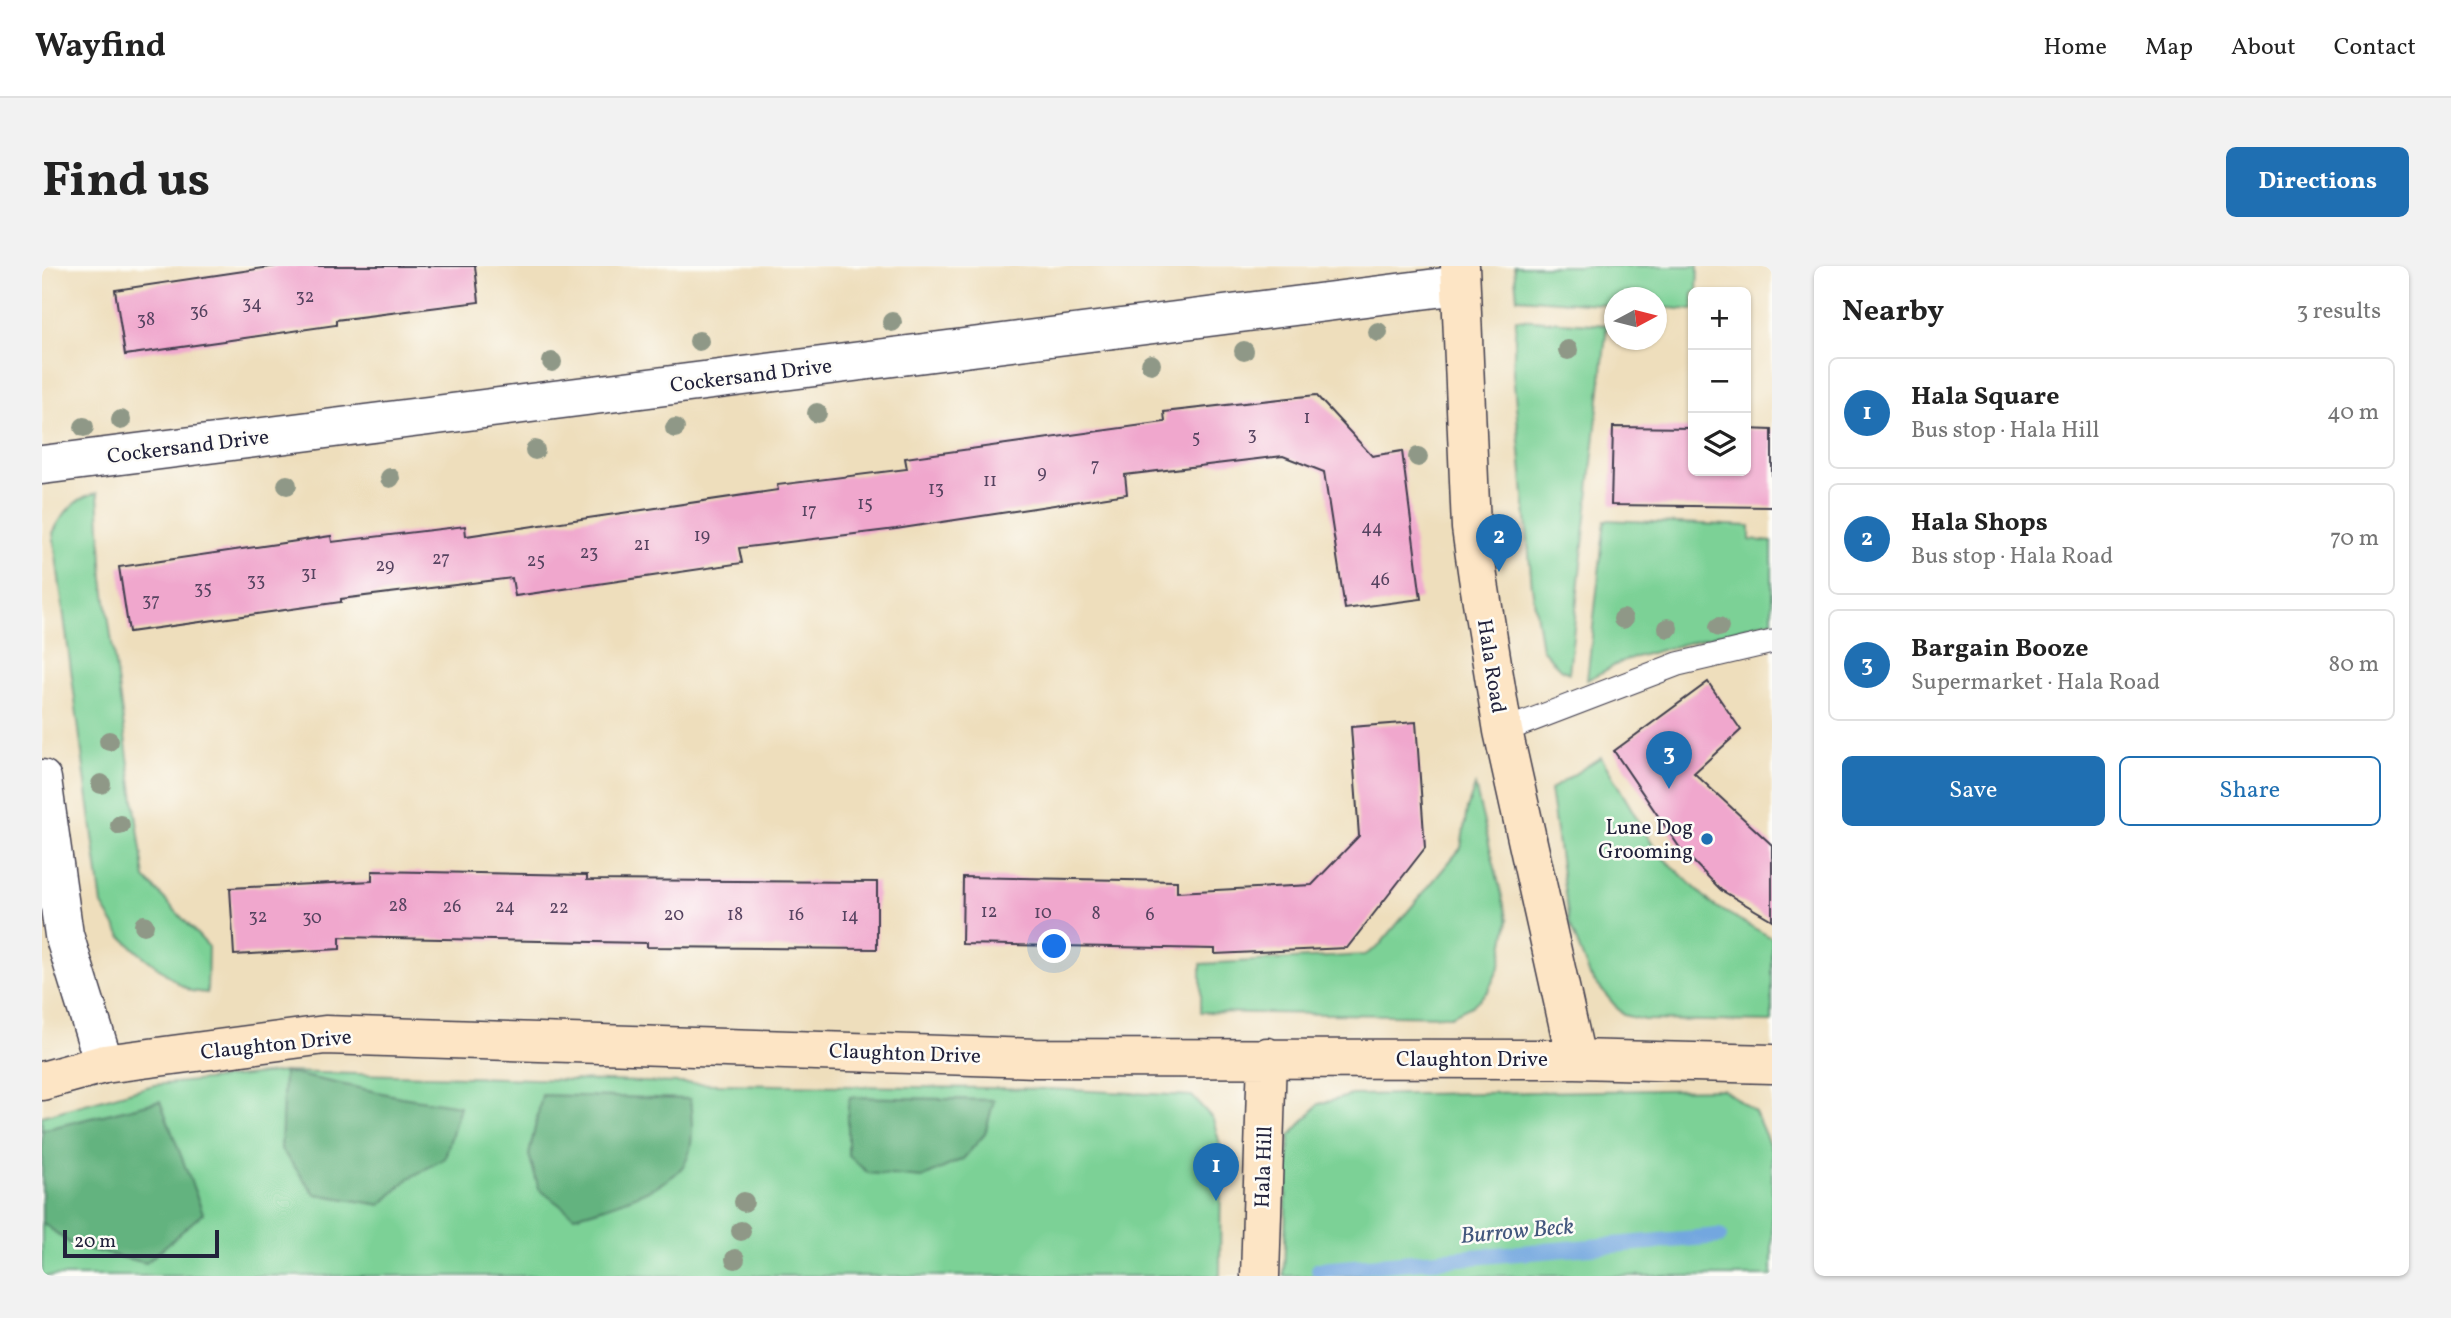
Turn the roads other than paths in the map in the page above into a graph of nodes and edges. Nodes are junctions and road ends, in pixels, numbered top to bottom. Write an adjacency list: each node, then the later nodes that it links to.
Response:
1 (1460, 275): 2 (street, Cockersand Drive); 4 (street, Hala Road)
2 (42, 465)
3 (1772, 642): 4 (lane)
4 (1503, 731): 7 (street, Hala Road)
5 (42, 779): 9 (street)
6 (1267, 1057): 7 (street, Claughton Drive); 9 (street, Claughton Drive); 11 (street, Hala Hill)
7 (1576, 1059): 8 (street, Claughton Drive)
8 (1772, 1063)
9 (104, 1064): 10 (street, Claughton Drive)
10 (42, 1081)
11 (1260, 1276)

